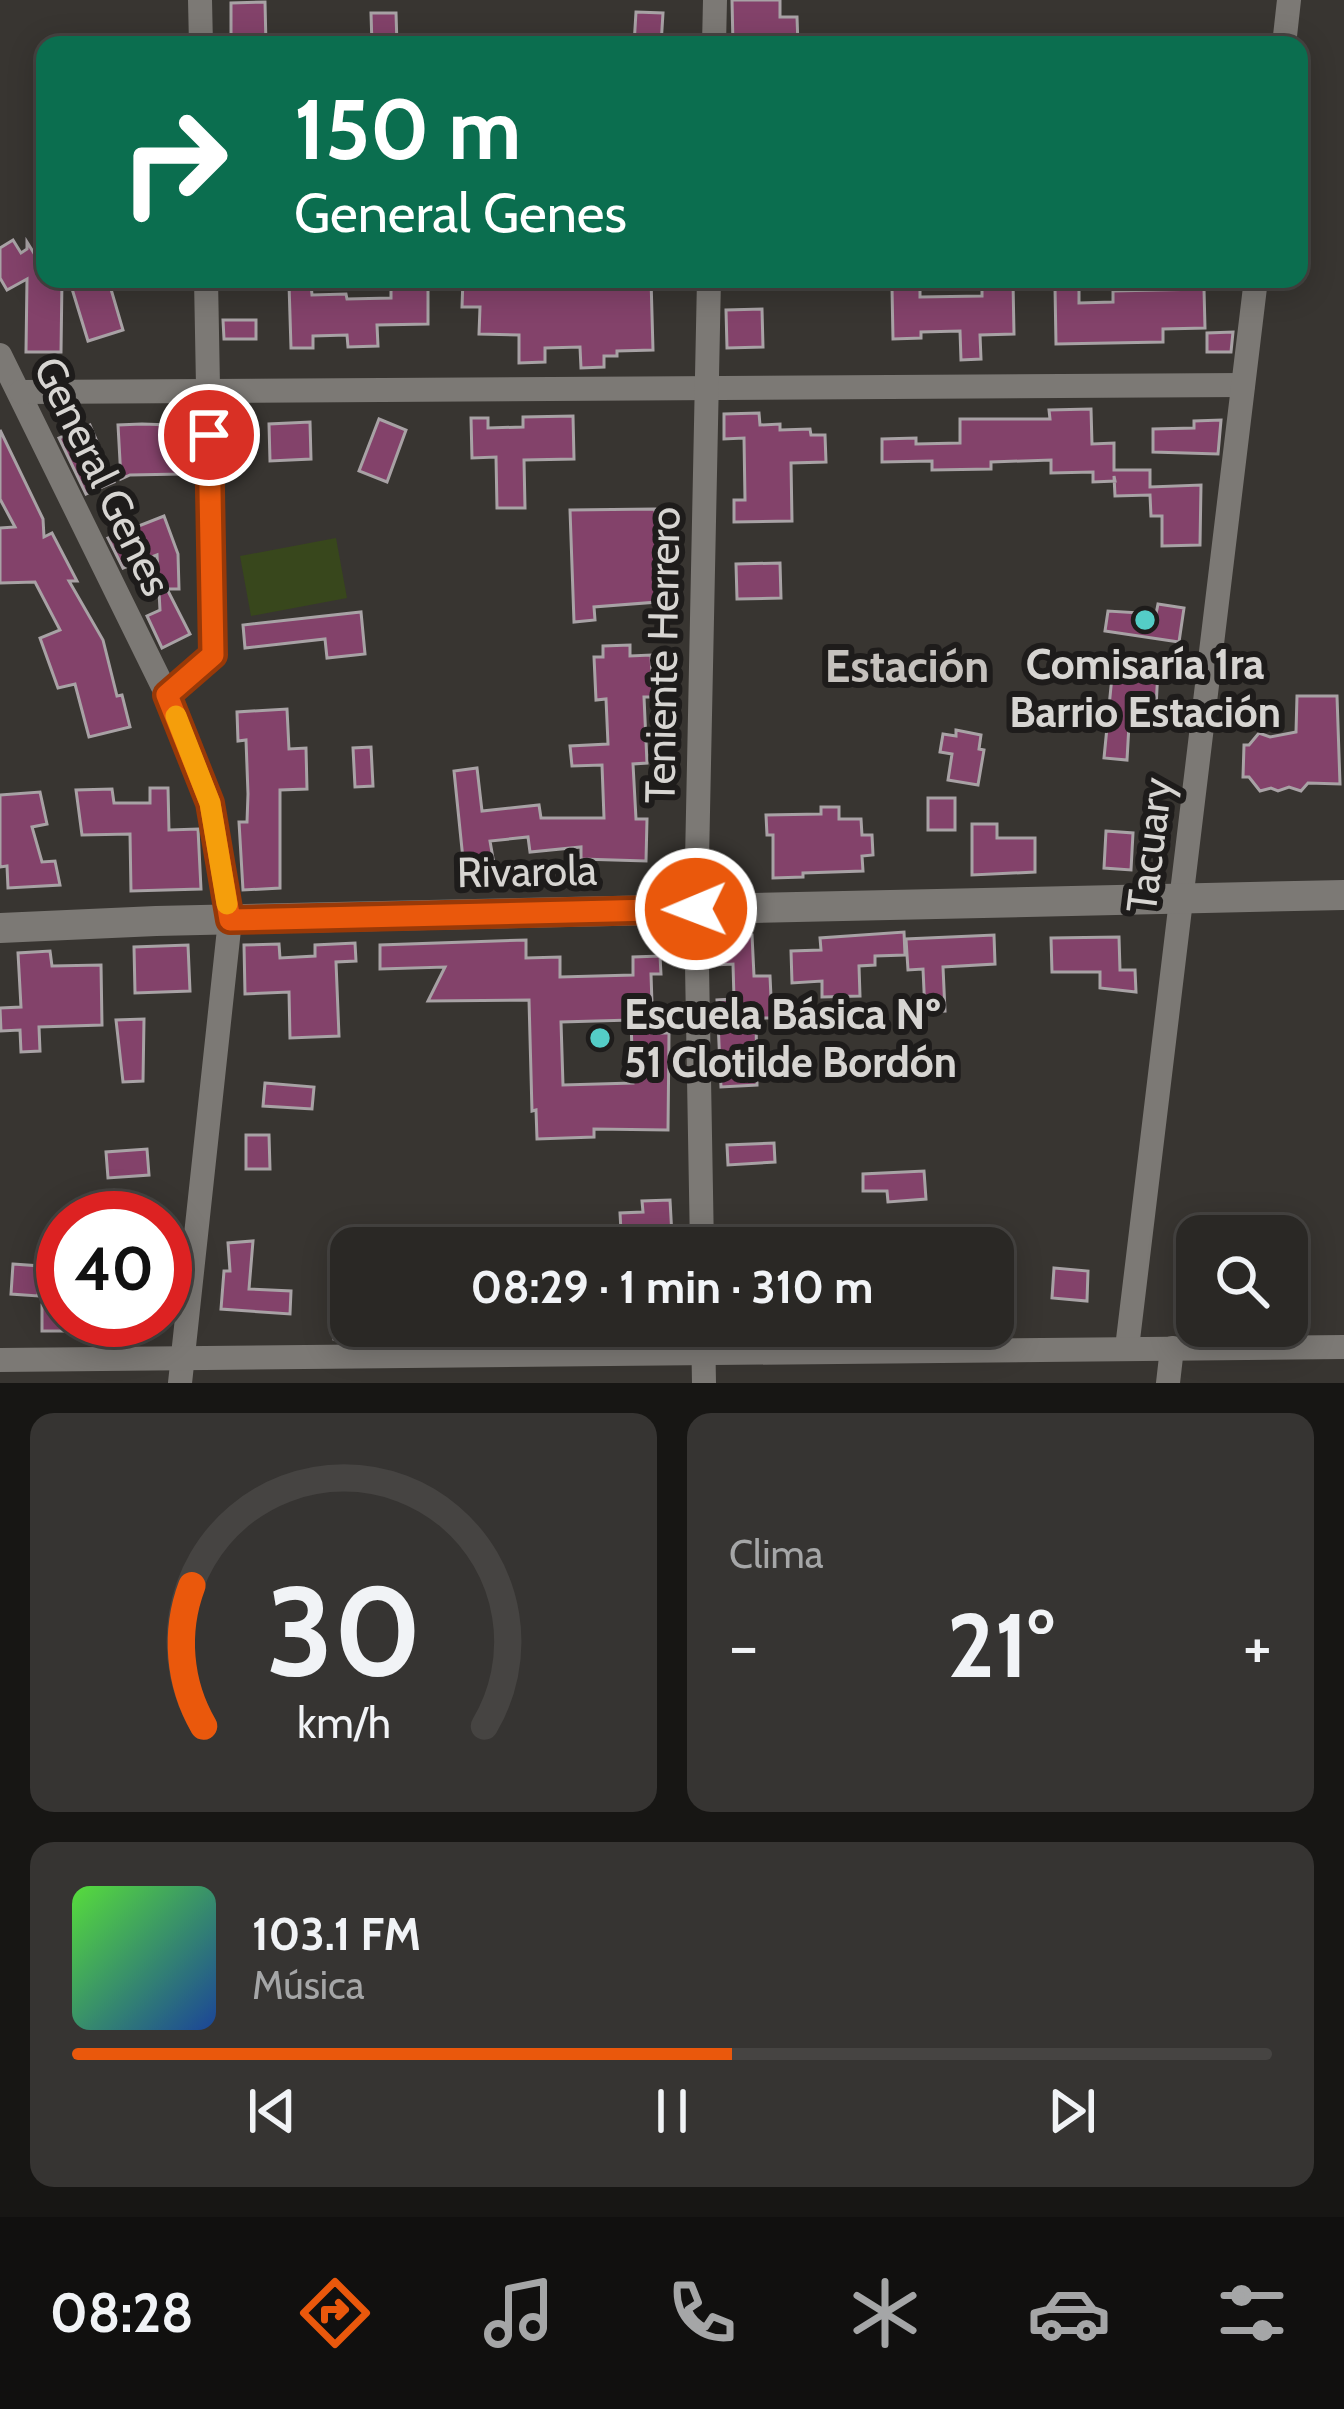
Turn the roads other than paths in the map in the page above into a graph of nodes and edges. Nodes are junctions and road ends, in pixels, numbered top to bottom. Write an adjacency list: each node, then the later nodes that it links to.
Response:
1 (200, 0): 4 (street)
2 (715, 0): 5 (street)
3 (1289, 0): 6 (street)
4 (201, 36)
5 (714, 36)
6 (1285, 36)
7 (206, 288): 13 (street, General Genes)
8 (709, 288): 12 (street, Teniente Herrero)
9 (1255, 288): 11 (street, Tacuary)
10 (0, 356): 14 (street, General Genes)
11 (1243, 385): 12 (street); 17 (street, Tacuary)
12 (706, 387): 13 (street); 18 (street, Teniente Herrero)
13 (208, 391): 14 (street); 15 (street, General Genes)
14 (21, 392): 15 (street, General Genes)
15 (167, 695): 19 (street, General Genes)
16 (1344, 895): 17 (street, Rivarola)
17 (1181, 899): 18 (street, Rivarola); 24 (street, Tacuary)
18 (696, 909): 19 (street, Rivarola); 21 (street, Teniente Herrero)
19 (230, 920): 20 (street, Rivarola); 28 (street, General Genes)
20 (0, 928)
21 (701, 1227)
22 (703, 1347): 26 (street)
23 (1344, 1347): 25 (street)
24 (1127, 1348): 25 (street); 26 (street)
25 (1172, 1348): 30 (street)
26 (703, 1354): 28 (street); 29 (street)
27 (0, 1360): 28 (street)
28 (181, 1371)
29 (704, 1383)
30 (1168, 1383)

